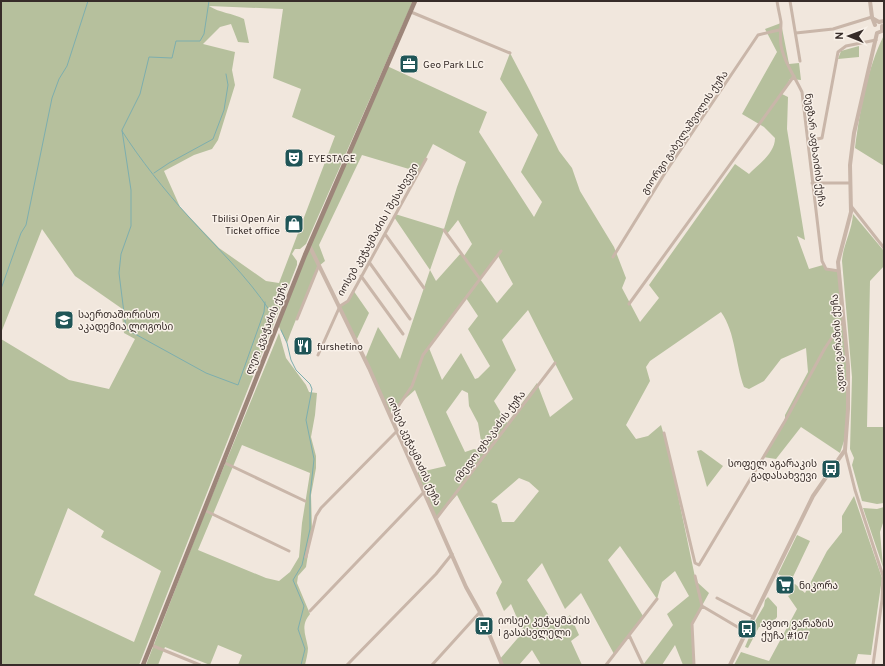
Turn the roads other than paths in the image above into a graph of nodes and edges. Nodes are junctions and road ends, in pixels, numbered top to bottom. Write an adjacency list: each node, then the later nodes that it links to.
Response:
1 (415, 1): 5 (main road, ლეო კვაჭაძის ქუჩა)
2 (777, 1): 9 (street, ნუგზარ აფხაიძის ქუჩა)
3 (790, 1): 10 (street)
4 (870, 1): 6 (street)
5 (411, 12): 13 (street); 23 (main road, ლეო კვაჭაძის ქუჩა)
6 (872, 18): 7 (street); 8 (street); 10 (street)
7 (883, 23): 8 (street); 11 (street)
8 (875, 25): 11 (street)
9 (779, 30): 15 (street, ნუგზარ აფხაიძის ქუჩა); 26 (street, გიორგი გაბელაშვილის ქუჩა)
10 (796, 33): 14 (street)
11 (877, 33): 12 (street, ავთო ვარაზის ქუჩა)
12 (876, 40): 16 (street); 19 (street, ავთო ვარაზის ქუჩა)
13 (510, 53)
14 (800, 61)
15 (794, 76): 16 (street, ნუგზარ აფხაიძის ქუჩა); 33 (street)
16 (808, 141): 18 (street, ნუგზარ აფხაიძის ქუჩა)
17 (426, 158): 22 (street, იოსებ კეჭაყმაძის I შესახვევი)
18 (812, 183): 19 (street); 29 (street, ნუგზარ აფხაიძის ქუჩა)
19 (850, 183): 20 (street, ავთო ვარაზის ქუჩა)
20 (852, 206): 24 (street); 29 (street, ავთო ვარაზის ქუჩა)
21 (444, 230): 31 (street)
22 (385, 234): 27 (street, იოსებ კეჭაყმაძის I შესახვევი); 32 (street)
23 (309, 245): 28 (street, იოსებ კეჭაყმაძის ქუჩა); 45 (main road, ლეო კვაჭაძის ქუჩა)
24 (884, 248)
25 (501, 251): 31 (street)
26 (613, 257)
27 (369, 262): 30 (street, იოსებ კეჭაყმაძის I შესახვევი); 36 (street)
28 (319, 266): 34 (street, იოსებ კეჭაყმაძის ქუჩა); 35 (street)
29 (839, 271): 37 (street, ავთო ვარაზის ქუჩა)
30 (361, 276): 34 (street, იოსებ კეჭაყმაძის I შესახვევი); 38 (street)
31 (480, 279): 41 (street)
32 (424, 288)
33 (629, 304)
34 (340, 306): 39 (street, იოსებ კეჭაყმაძის I შესახვევი); 41 (street, იოსებ კეჭაყმაძის ქუჩა)
35 (298, 318)
36 (410, 319)
37 (844, 321): 43 (street); 44 (street, ავთო ვარაზის ქუჩა)
38 (403, 334)
39 (318, 355)
40 (555, 363): 49 (street, იმედო ფხაკაძის ქუჩა)
41 (391, 417): 42 (street, იოსებ კეჭაყმაძის ქუჩა)
42 (397, 431): 46 (street, იოსებ კეჭაყმაძის ქუჩა); 52 (street)
43 (664, 433)
44 (845, 450): 59 (street); 72 (street)
45 (223, 462): 47 (street); 48 (main road, ლეო კვაჭაძის ქუჩა)
46 (424, 492): 49 (street, იოსებ კეჭაყმაძის ქუჩა); 57 (street)
47 (306, 501)
48 (204, 510): 50 (street); 62 (main road, ლეო კვაჭაძის ქუჩა)
49 (436, 519): 51 (street, იოსებ კეჭაყმაძის ქუჩა)
50 (289, 551)
51 (452, 554): 58 (street, იოსებ კეჭაყმაძის ქუჩა); 65 (street)
52 (306, 557)
53 (695, 576): 56 (street)
54 (657, 598): 61 (street)
55 (717, 598): 59 (street)
56 (702, 606): 60 (street); 70 (street)
57 (310, 611)
58 (480, 612): 66 (street); 67 (street, იოსებ კეჭაყმაძის ქუჩა)
59 (753, 617): 60 (street)
60 (746, 632): 71 (street)
61 (629, 635): 68 (street); 69 (street)
62 (151, 645): 63 (main road, ლეო კვაჭაძის ქუჩა); 64 (street)
63 (143, 665)
64 (200, 665)
65 (347, 665)
66 (432, 665)
67 (502, 665)
68 (606, 665)
69 (643, 665)
70 (694, 665)
71 (730, 665)
72 (873, 665)

